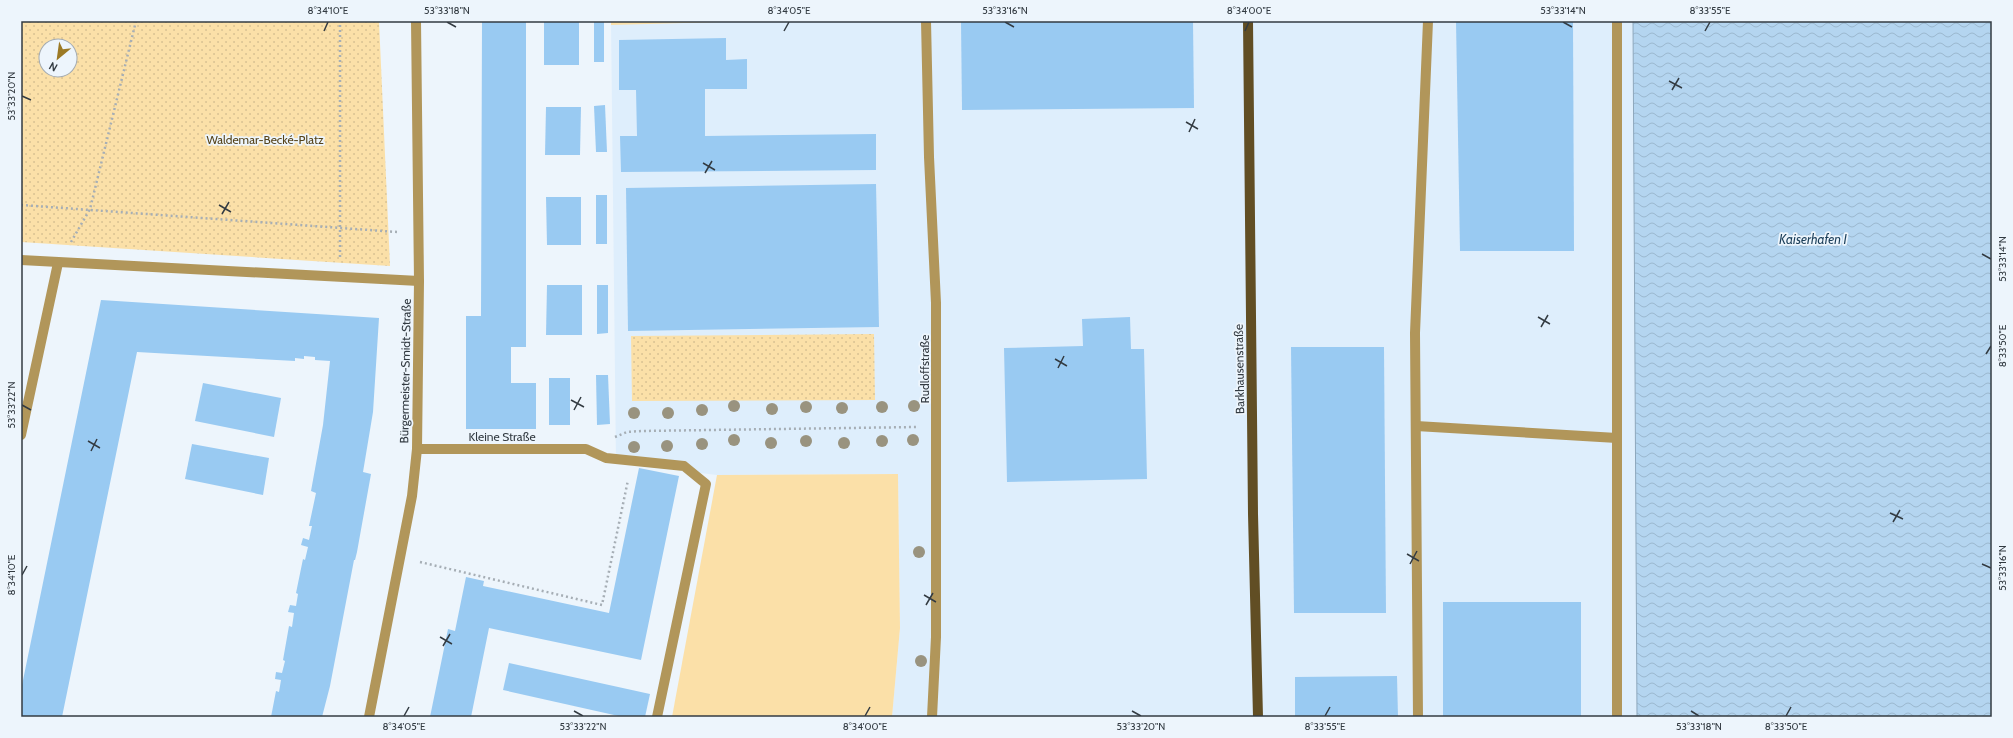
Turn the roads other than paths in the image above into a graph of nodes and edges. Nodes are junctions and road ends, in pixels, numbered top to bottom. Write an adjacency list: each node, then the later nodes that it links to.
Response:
1 (416, 21): 8 (street, Bürgermeister-Smidt-Straße)
2 (926, 21): 15 (street, Rudloffstraße)
3 (1248, 21): 16 (main road, Barkhausenstraße)
4 (1428, 21): 9 (street)
5 (1617, 21): 11 (street)
6 (21, 260): 7 (street)
7 (58, 263): 8 (street); 10 (street)
8 (419, 282): 12 (street, Bürgermeister-Smidt-Straße)
9 (1416, 426): 11 (street); 17 (street)
10 (21, 436)
11 (1617, 438): 18 (street)
12 (417, 450): 13 (street, Bürgermeister-Smidt-Straße); 14 (street, Kleine Straße)
13 (369, 717)
14 (657, 717)
15 (932, 717)
16 (1258, 717)
17 (1418, 717)
18 (1617, 717)

